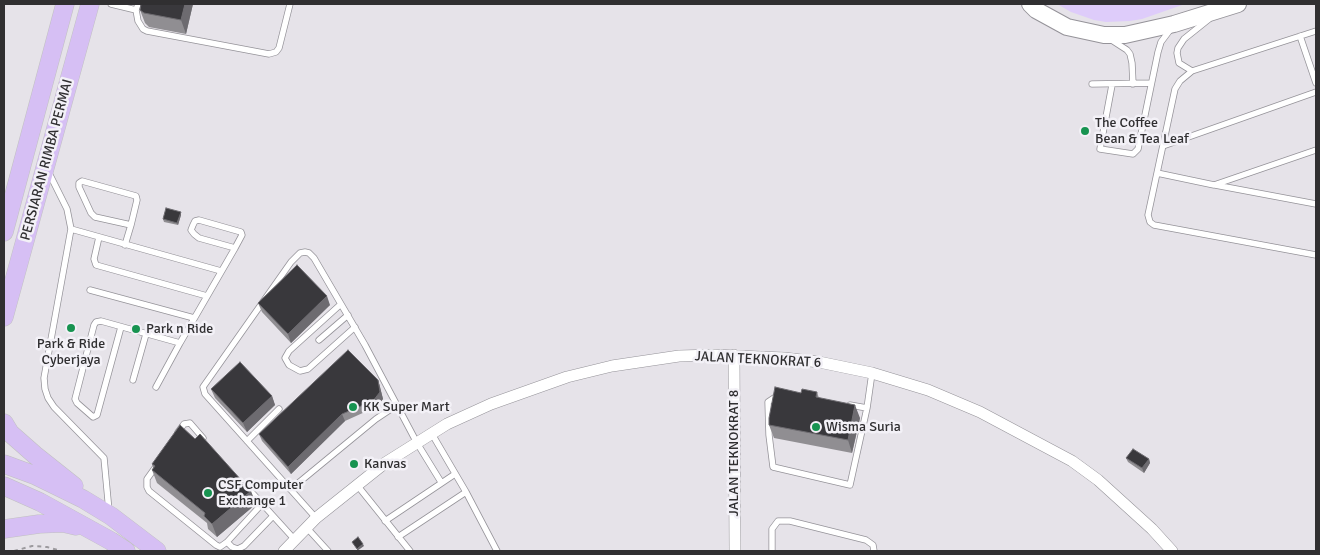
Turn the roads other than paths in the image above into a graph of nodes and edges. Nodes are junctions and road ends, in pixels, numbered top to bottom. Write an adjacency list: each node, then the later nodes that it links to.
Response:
1 (65, 4): 25 (main road, PERSIARAN RIMBA PERMAI)
2 (90, 4): 22 (main road, PERSIARAN RIMBA PERMAI)
3 (111, 4): 7 (lane)
4 (290, 4): 7 (lane)
5 (1030, 4): 11 (main road)
6 (1238, 4): 8 (main road)
7 (137, 7)
8 (1220, 10): 9 (main road); 13 (lane)
9 (1174, 24): 11 (main road); 14 (lane)
10 (1316, 30): 12 (lane)
11 (1104, 35): 18 (lane)
12 (1300, 36): 13 (lane); 15 (lane)
13 (1192, 71): 20 (lane)
14 (1151, 83): 17 (lane); 18 (lane)
15 (1316, 83)
16 (1092, 84): 17 (lane)
17 (1112, 84): 18 (lane)
18 (1133, 84)
19 (1316, 92): 20 (lane)
20 (1163, 146): 23 (lane)
21 (1316, 150): 24 (lane)
22 (45, 164): 29 (lane); 39 (main road, PERSIARAN RIMBA PERMAI)
23 (1157, 173): 24 (lane); 34 (lane)
24 (1214, 185): 26 (lane)
25 (15, 189): 27 (main road); 30 (main road, PERSIARAN RIMBA PERMAI)
26 (1316, 204)
27 (4, 220)
28 (131, 225): 28 (lane); 32 (lane)
29 (71, 229): 31 (lane); 73 (lane)
30 (4, 232)
31 (99, 237): 32 (lane); 37 (lane)
32 (126, 245): 35 (lane)
33 (235, 248): 33 (lane); 35 (lane)
34 (1316, 256)
35 (221, 271): 37 (lane)
36 (90, 290): 41 (lane)
37 (207, 296): 41 (lane)
38 (341, 304): 40 (lane); 44 (lane); 60 (lane)
39 (6, 310): 42 (main road, PERSIARAN RIMBA PERMAI)
40 (348, 315): 44 (lane); 46 (lane)
41 (194, 318): 47 (lane)
42 (4, 327)
43 (121, 327): 43 (lane); 45 (lane)
44 (355, 327): 54 (lane)
45 (146, 334): 47 (lane); 50 (lane)
46 (319, 340)
47 (180, 343): 51 (lane)
48 (734, 355): 49 (street, JALAN TEKNOKRAT 6); 58 (street, JALAN TEKNOKRAT 6); 92 (street, JALAN TEKNOKRAT 8)
49 (872, 373): 55 (lane); 95 (street, JALAN TEKNOKRAT 6)
50 (133, 380)
51 (156, 387)
52 (783, 393): 55 (lane)
53 (839, 403): 55 (lane)
54 (397, 405): 61 (lane); 70 (lane)
55 (867, 408)
56 (279, 410): 60 (lane)
57 (4, 423): 73 (main road)
58 (432, 434): 61 (street, JALAN TEKNOKRAT 6); 65 (lane)
59 (177, 435): 62 (lane)
60 (247, 441): 70 (lane)
61 (417, 443): 67 (lane); 68 (street, JALAN TEKNOKRAT 6)
62 (210, 445)
63 (162, 457): 84 (lane)
64 (4, 464): 80 (main road)
65 (454, 474): 67 (lane); 71 (lane)
66 (242, 482): 72 (lane)
67 (441, 482): 76 (lane)
68 (357, 484): 75 (street, JALAN TEKNOKRAT 6); 76 (lane)
69 (4, 486): 77 (main road)
70 (291, 489): 75 (lane)
71 (466, 492): 82 (lane); 91 (lane)
72 (262, 504): 74 (lane); 84 (lane)
73 (110, 513): 80 (main road)
74 (273, 516): 83 (lane); 84 (lane)
75 (316, 518): 78 (street, JALAN TEKNOKRAT 6)
76 (386, 521): 82 (lane)
77 (87, 527): 79 (main road); 81 (main road)
78 (307, 528): 83 (street, JALAN TEKNOKRAT 6); 89 (lane)
79 (4, 529)
80 (134, 534): 87 (main road)
81 (103, 536): 85 (lane); 86 (main road)
82 (398, 538): 90 (lane)
83 (295, 540): 88 (street, JALAN TEKNOKRAT 6)
84 (227, 542)
85 (118, 551)
86 (126, 551)
87 (157, 551)
88 (284, 551)
89 (328, 551)
90 (410, 551)
91 (497, 551)
92 (735, 551)
93 (772, 551): 94 (lane)
94 (874, 551)
95 (1172, 551)

